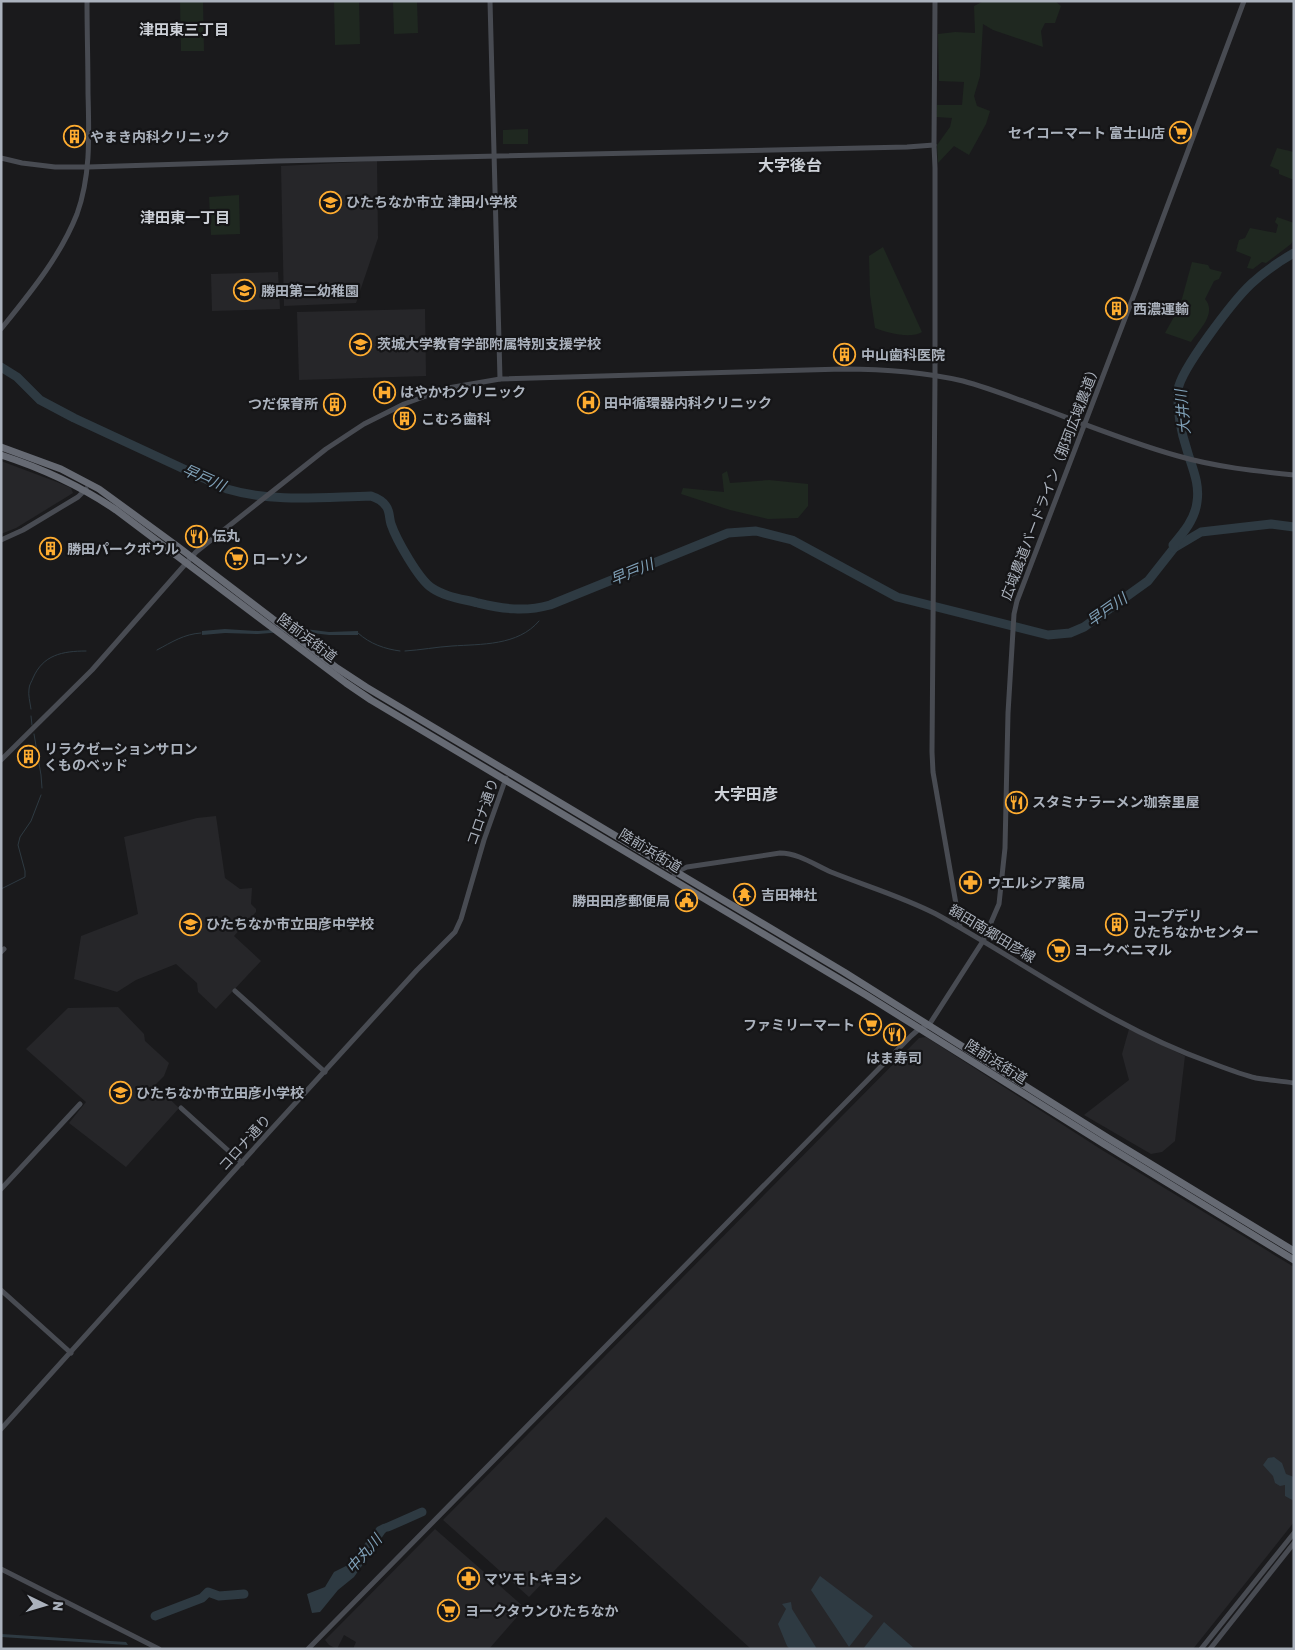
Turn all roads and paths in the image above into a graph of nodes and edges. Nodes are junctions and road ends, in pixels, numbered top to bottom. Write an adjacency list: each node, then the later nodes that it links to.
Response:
1 (87, 1): 8 (street)
2 (490, 1): 6 (street)
3 (935, 1): 5 (street)
4 (1244, 1): 12 (street, 広域農道バードライン（那珂広域農道）)
5 (934, 145): 6 (street); 10 (street)
6 (494, 156): 8 (street); 11 (street)
7 (1, 158): 8 (street)
8 (88, 167): 9 (street)
9 (1, 328)
10 (935, 375): 11 (street); 12 (street); 23 (street)
11 (500, 379): 18 (street)
12 (1084, 424): 15 (street); 24 (street, 広域農道バードライン（那珂広域農道）)
13 (1, 447): 16 (highway, 陸前浜街道)
14 (1, 455): 16 (highway, 陸前浜街道)
15 (1294, 476)
16 (88, 487): 17 (street); 18 (highway, 陸前浜街道); 19 (highway, 陸前浜街道)
17 (1, 540)
18 (192, 556): 19 (street); 21 (highway, 陸前浜街道)
19 (186, 563): 20 (street); 21 (highway, 陸前浜街道)
20 (1, 760)
21 (507, 776): 22 (highway, 陸前浜街道); 28 (street, コロナ通り)
22 (674, 876): 23 (street, 額田南郷田彦線); 26 (highway, 陸前浜街道); 27 (highway, 陸前浜街道)
23 (960, 927): 24 (street, 額田南郷田彦線)
24 (983, 941): 26 (street, 広域農道バードライン（那珂広域農道）); 29 (street, 額田南郷田彦線)
25 (235, 991): 28 (street)
26 (929, 1025): 27 (street); 34 (highway, 陸前浜街道)
27 (919, 1029): 35 (highway, 陸前浜街道); 43 (street)
28 (325, 1072): 32 (street, コロナ通り)
29 (1294, 1083)
30 (80, 1104): 33 (street)
31 (181, 1108): 32 (street)
32 (242, 1163): 37 (street, コロナ通り)
33 (1, 1189)
34 (1294, 1251)
35 (1294, 1260)
36 (1, 1290): 37 (street)
37 (71, 1353): 38 (street, コロナ通り)
38 (1, 1429)
39 (1294, 1533): 44 (street)
40 (1294, 1543): 45 (street)
41 (1, 1569): 42 (street)
42 (159, 1649)
43 (308, 1649)
44 (1201, 1649)
45 (1210, 1649)

